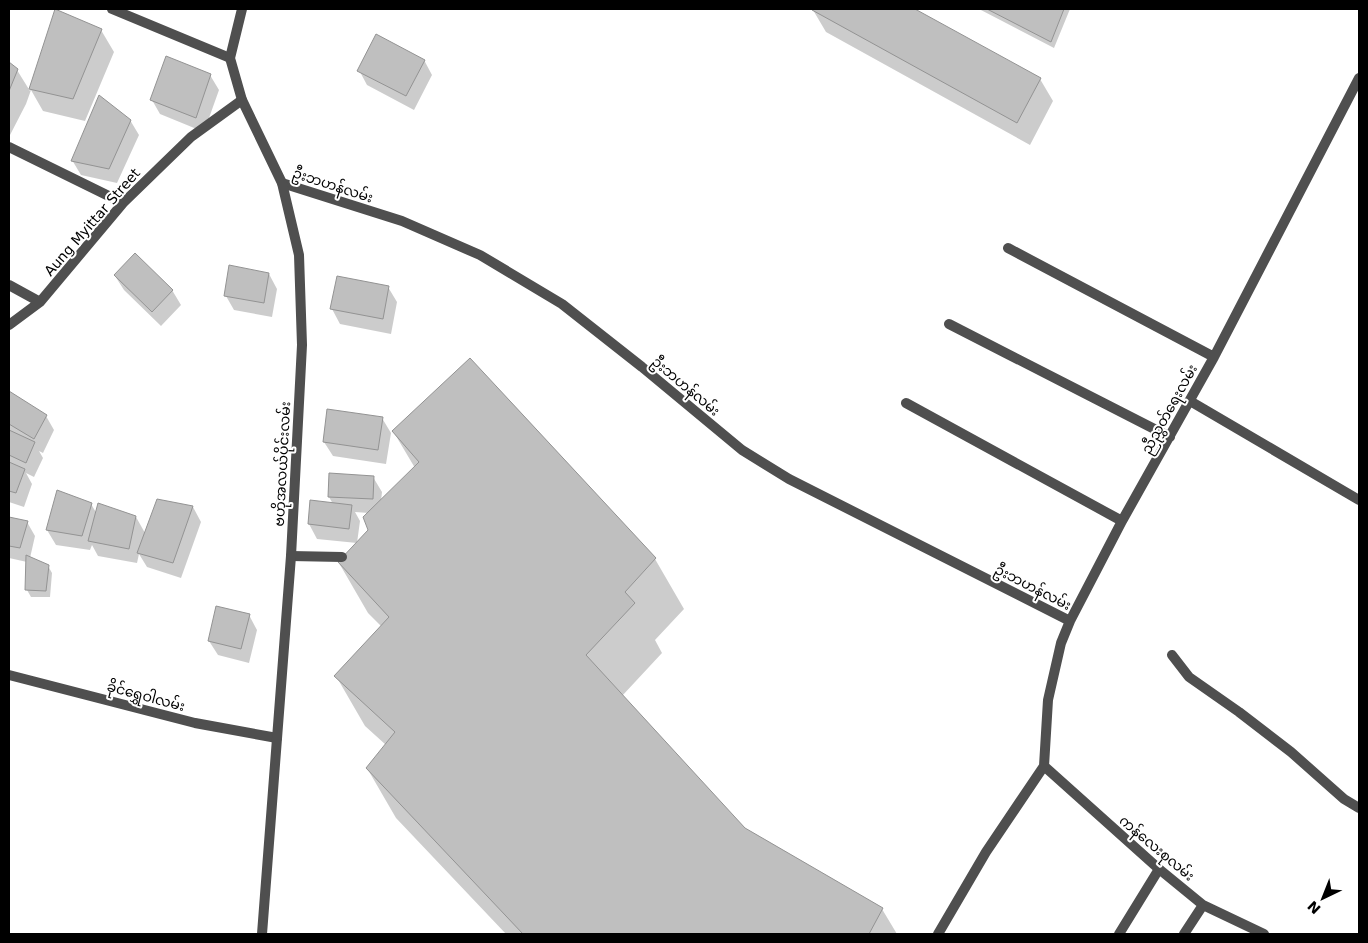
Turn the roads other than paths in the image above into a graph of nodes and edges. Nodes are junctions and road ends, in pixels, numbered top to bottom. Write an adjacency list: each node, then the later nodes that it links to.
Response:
1 (112, 9): 3 (street)
2 (242, 9): 3 (street, ဗဟိုအလယ်ပိုင်းလမ်း)
3 (230, 58): 5 (street, ဗဟိုအလယ်ပိုင်းလမ်း)
4 (1359, 78): 14 (street, ညီညွှတ်ရေးလမ်း)
5 (242, 100): 7 (street, ဗဟိုအလယ်ပိုင်းလမ်း); 8 (street, Aung Myittar Street)
6 (9, 147): 8 (street)
7 (282, 183): 20 (street, ဗဟိုအလယ်ပိုင်းလမ်း); 22 (street, ဦးဘဟန်လမ်း)
8 (123, 203): 11 (street, Aung Myittar Street)
9 (1008, 248): 14 (street)
10 (9, 286): 11 (street)
11 (40, 302): 13 (street, Aung Myittar Street)
12 (949, 324): 17 (street)
13 (9, 325)
14 (1214, 357): 15 (street, ညီညွှတ်ရေးလမ်း)
15 (1190, 401): 17 (street, ညီညွှတ်ရေးလမ်း); 18 (street)
16 (906, 403): 19 (street)
17 (1170, 437): 19 (street, ညီညွှတ်ရေးလမ်း)
18 (1359, 500)
19 (1122, 521): 22 (street, ညီညွှတ်ရေးလမ်း)
20 (291, 556): 21 (street); 25 (street, ဗဟိုအလယ်ပိုင်းလမ်း)
21 (342, 557)
22 (1070, 621): 26 (street, ညီညွှတ်ရေးလမ်း)
23 (1172, 655): 27 (street)
24 (9, 675): 25 (street, ခိုင်ရွှေဝါလမ်း)
25 (277, 738): 30 (street, ဗဟိုအလယ်ပိုင်းလမ်း)
26 (1044, 766): 28 (street, ကန်လေးစုလမ်း); 31 (street)
27 (1359, 808)
28 (1159, 870): 29 (street, ကန်လေးစုလမ်း); 32 (street)
29 (1203, 904): 33 (street); 34 (street, ကန်လေးစုလမ်း)
30 (262, 934)
31 (938, 934)
32 (1119, 934)
33 (1184, 934)
34 (1264, 934)

